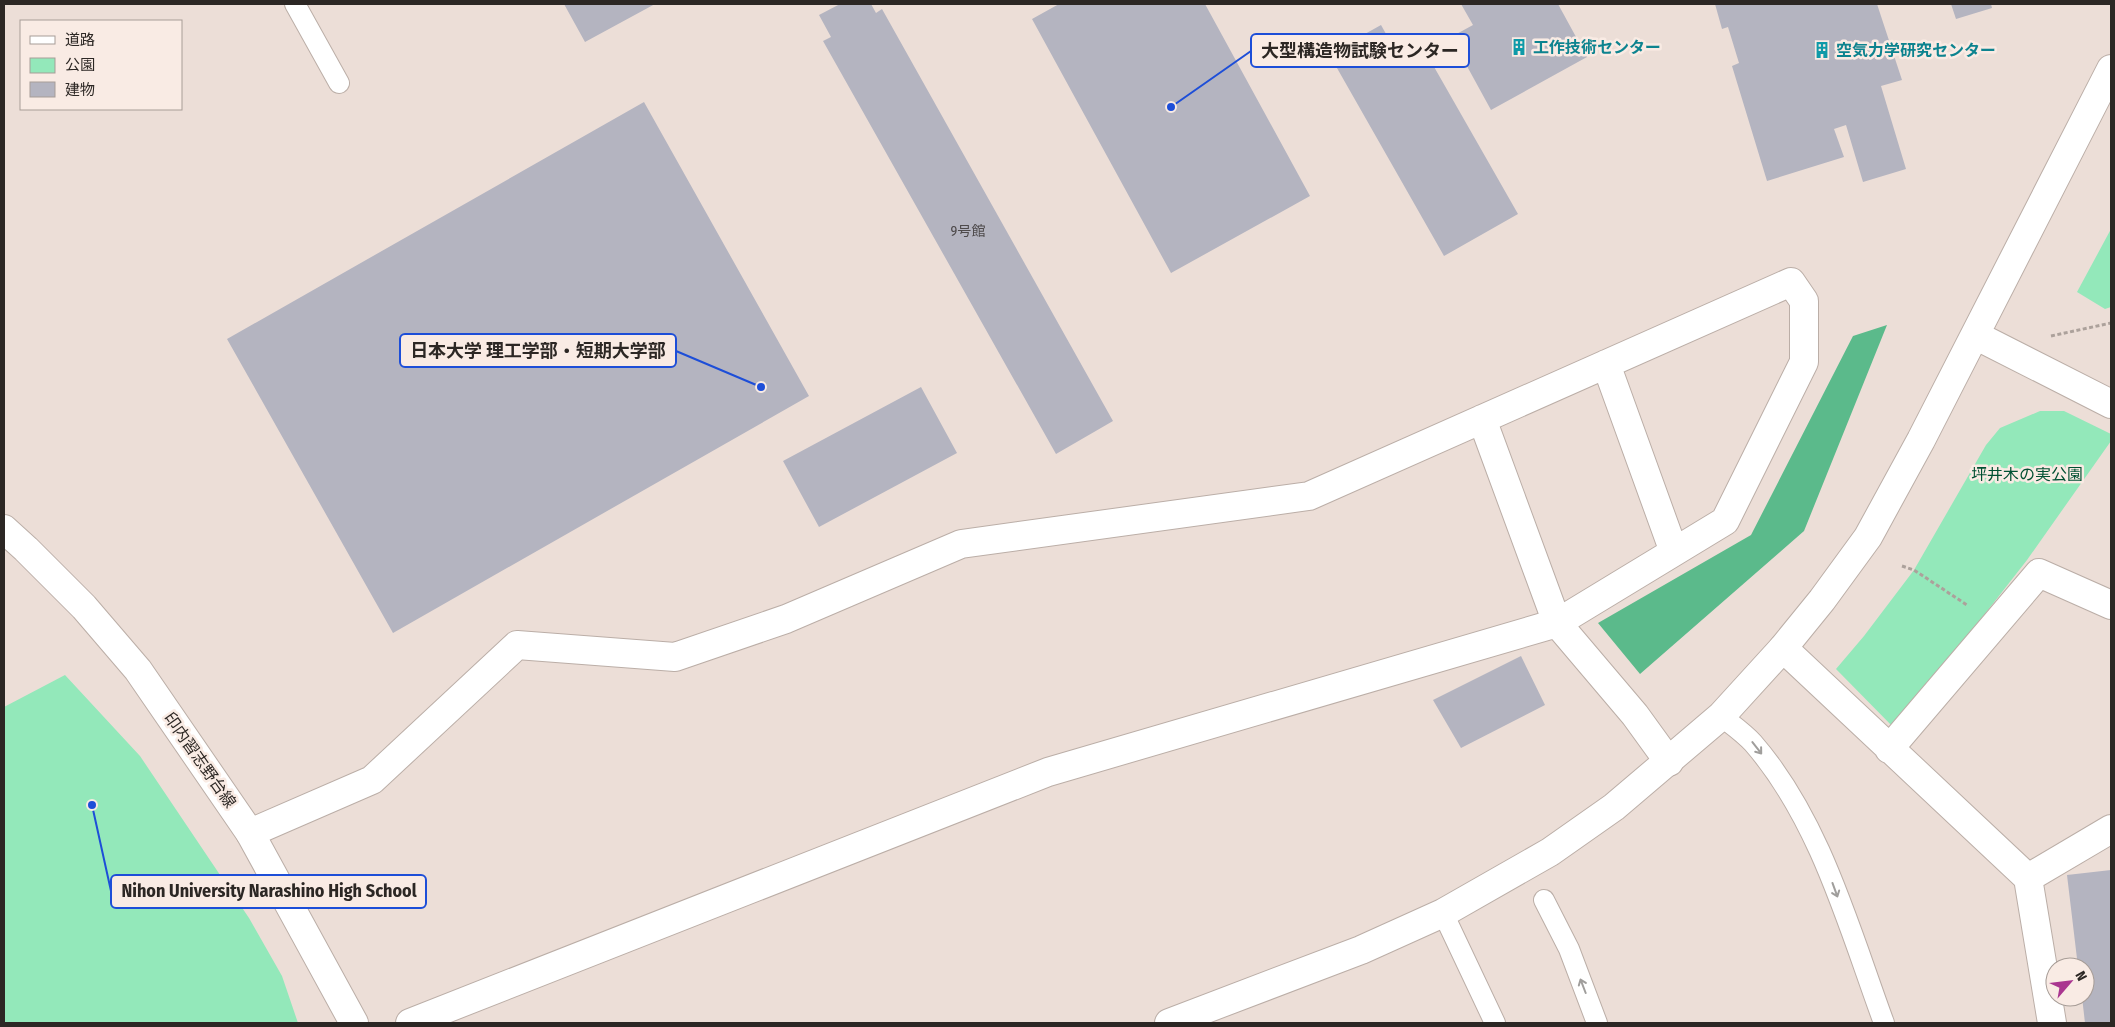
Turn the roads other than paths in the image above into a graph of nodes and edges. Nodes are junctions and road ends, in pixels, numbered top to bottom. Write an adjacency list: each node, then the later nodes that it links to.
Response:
1 (295, 4): 3 (lane)
2 (2111, 69): 4 (street)
3 (339, 83)
4 (1975, 335): 6 (street); 12 (street)
5 (1606, 364): 7 (street); 9 (street); 9 (street)
6 (2111, 404)
7 (1482, 419): 11 (street); 17 (street)
8 (4, 529): 17 (street, 印内習志野台線)
9 (1674, 552): 11 (street)
10 (2111, 605): 14 (street)
11 (1557, 623): 15 (street); 22 (street)
12 (1782, 648): 13 (street); 14 (street)
13 (1721, 716): 15 (street); 26 (lane, one-way to 26)
14 (1889, 749): 18 (street)
15 (1669, 762): 20 (street)
16 (2111, 829): 18 (street)
17 (250, 833): 21 (street, 印内習志野台線)
18 (2028, 878): 27 (street)
19 (1544, 900): 25 (lane, one-way to 19)
20 (1443, 913): 23 (street); 24 (lane)
21 (354, 1023)
22 (410, 1023)
23 (1169, 1023)
24 (1495, 1023)
25 (1597, 1023)
26 (1884, 1023)
27 (2052, 1023)

